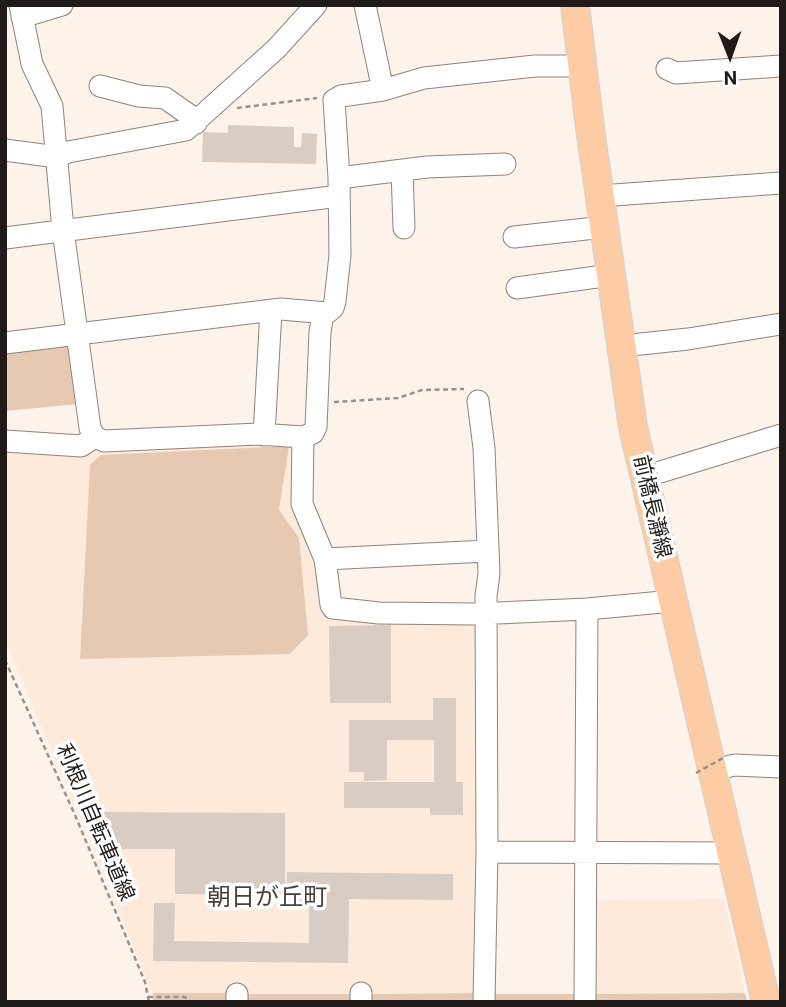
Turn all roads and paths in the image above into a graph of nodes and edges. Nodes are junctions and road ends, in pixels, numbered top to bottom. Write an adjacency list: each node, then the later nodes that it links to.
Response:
1 (62, 5): 5 (street)
2 (316, 5): 12 (street)
3 (365, 5): 10 (street)
4 (575, 5): 6 (main road, 前橋長瀞線)
5 (21, 11): 14 (street)
6 (582, 66): 10 (street); 19 (main road, 前橋長瀞線)
7 (781, 66): 8 (street)
8 (667, 69)
9 (100, 86): 12 (street)
10 (383, 90): 11 (street)
11 (334, 100): 12 (path); 18 (street)
12 (203, 117): 14 (street)
13 (5, 150): 14 (street)
14 (57, 157): 22 (street)
15 (505, 163): 16 (street)
16 (402, 170): 18 (street); 20 (street)
17 (781, 183): 19 (street)
18 (339, 187): 22 (street); 28 (street)
19 (600, 196): 21 (main road, 前橋長瀞線)
20 (404, 228)
21 (604, 228): 23 (street); 25 (main road, 前橋長瀞線)
22 (63, 230): 24 (street); 30 (street)
23 (514, 237)
24 (5, 238)
25 (611, 275): 26 (street); 32 (main road, 前橋長瀞線)
26 (517, 288)
27 (271, 311): 28 (street); 30 (street); 35 (street)
28 (323, 314): 34 (street)
29 (781, 324): 32 (street)
30 (78, 334): 31 (street); 37 (street)
31 (5, 344)
32 (622, 346): 40 (main road, 前橋長瀞線)
33 (471, 395): 34 (path); 41 (street)
34 (317, 402): 38 (street)
35 (264, 435): 37 (street); 38 (street)
36 (781, 435): 40 (street)
37 (95, 437): 39 (street)
38 (303, 437): 42 (street)
39 (5, 441)
40 (644, 477): 43 (main road, 前橋長瀞線)
41 (487, 551): 42 (street); 45 (street)
42 (325, 559): 45 (street)
43 (673, 601): 44 (street); 47 (main road, 前橋長瀞線)
44 (587, 609): 45 (street); 50 (street)
45 (486, 612): 49 (street)
46 (5, 660): 52 (path, 利根川自転車道線)
47 (710, 767): 48 (street); 51 (main road, 前橋長瀞線)
48 (781, 767)
49 (486, 852): 50 (street); 54 (street)
50 (586, 853): 51 (street); 55 (street)
51 (732, 853): 56 (main road, 前橋長瀞線)
52 (148, 999): 53 (path)
53 (189, 1002)
54 (484, 1002)
55 (585, 1002)
56 (766, 1002)

